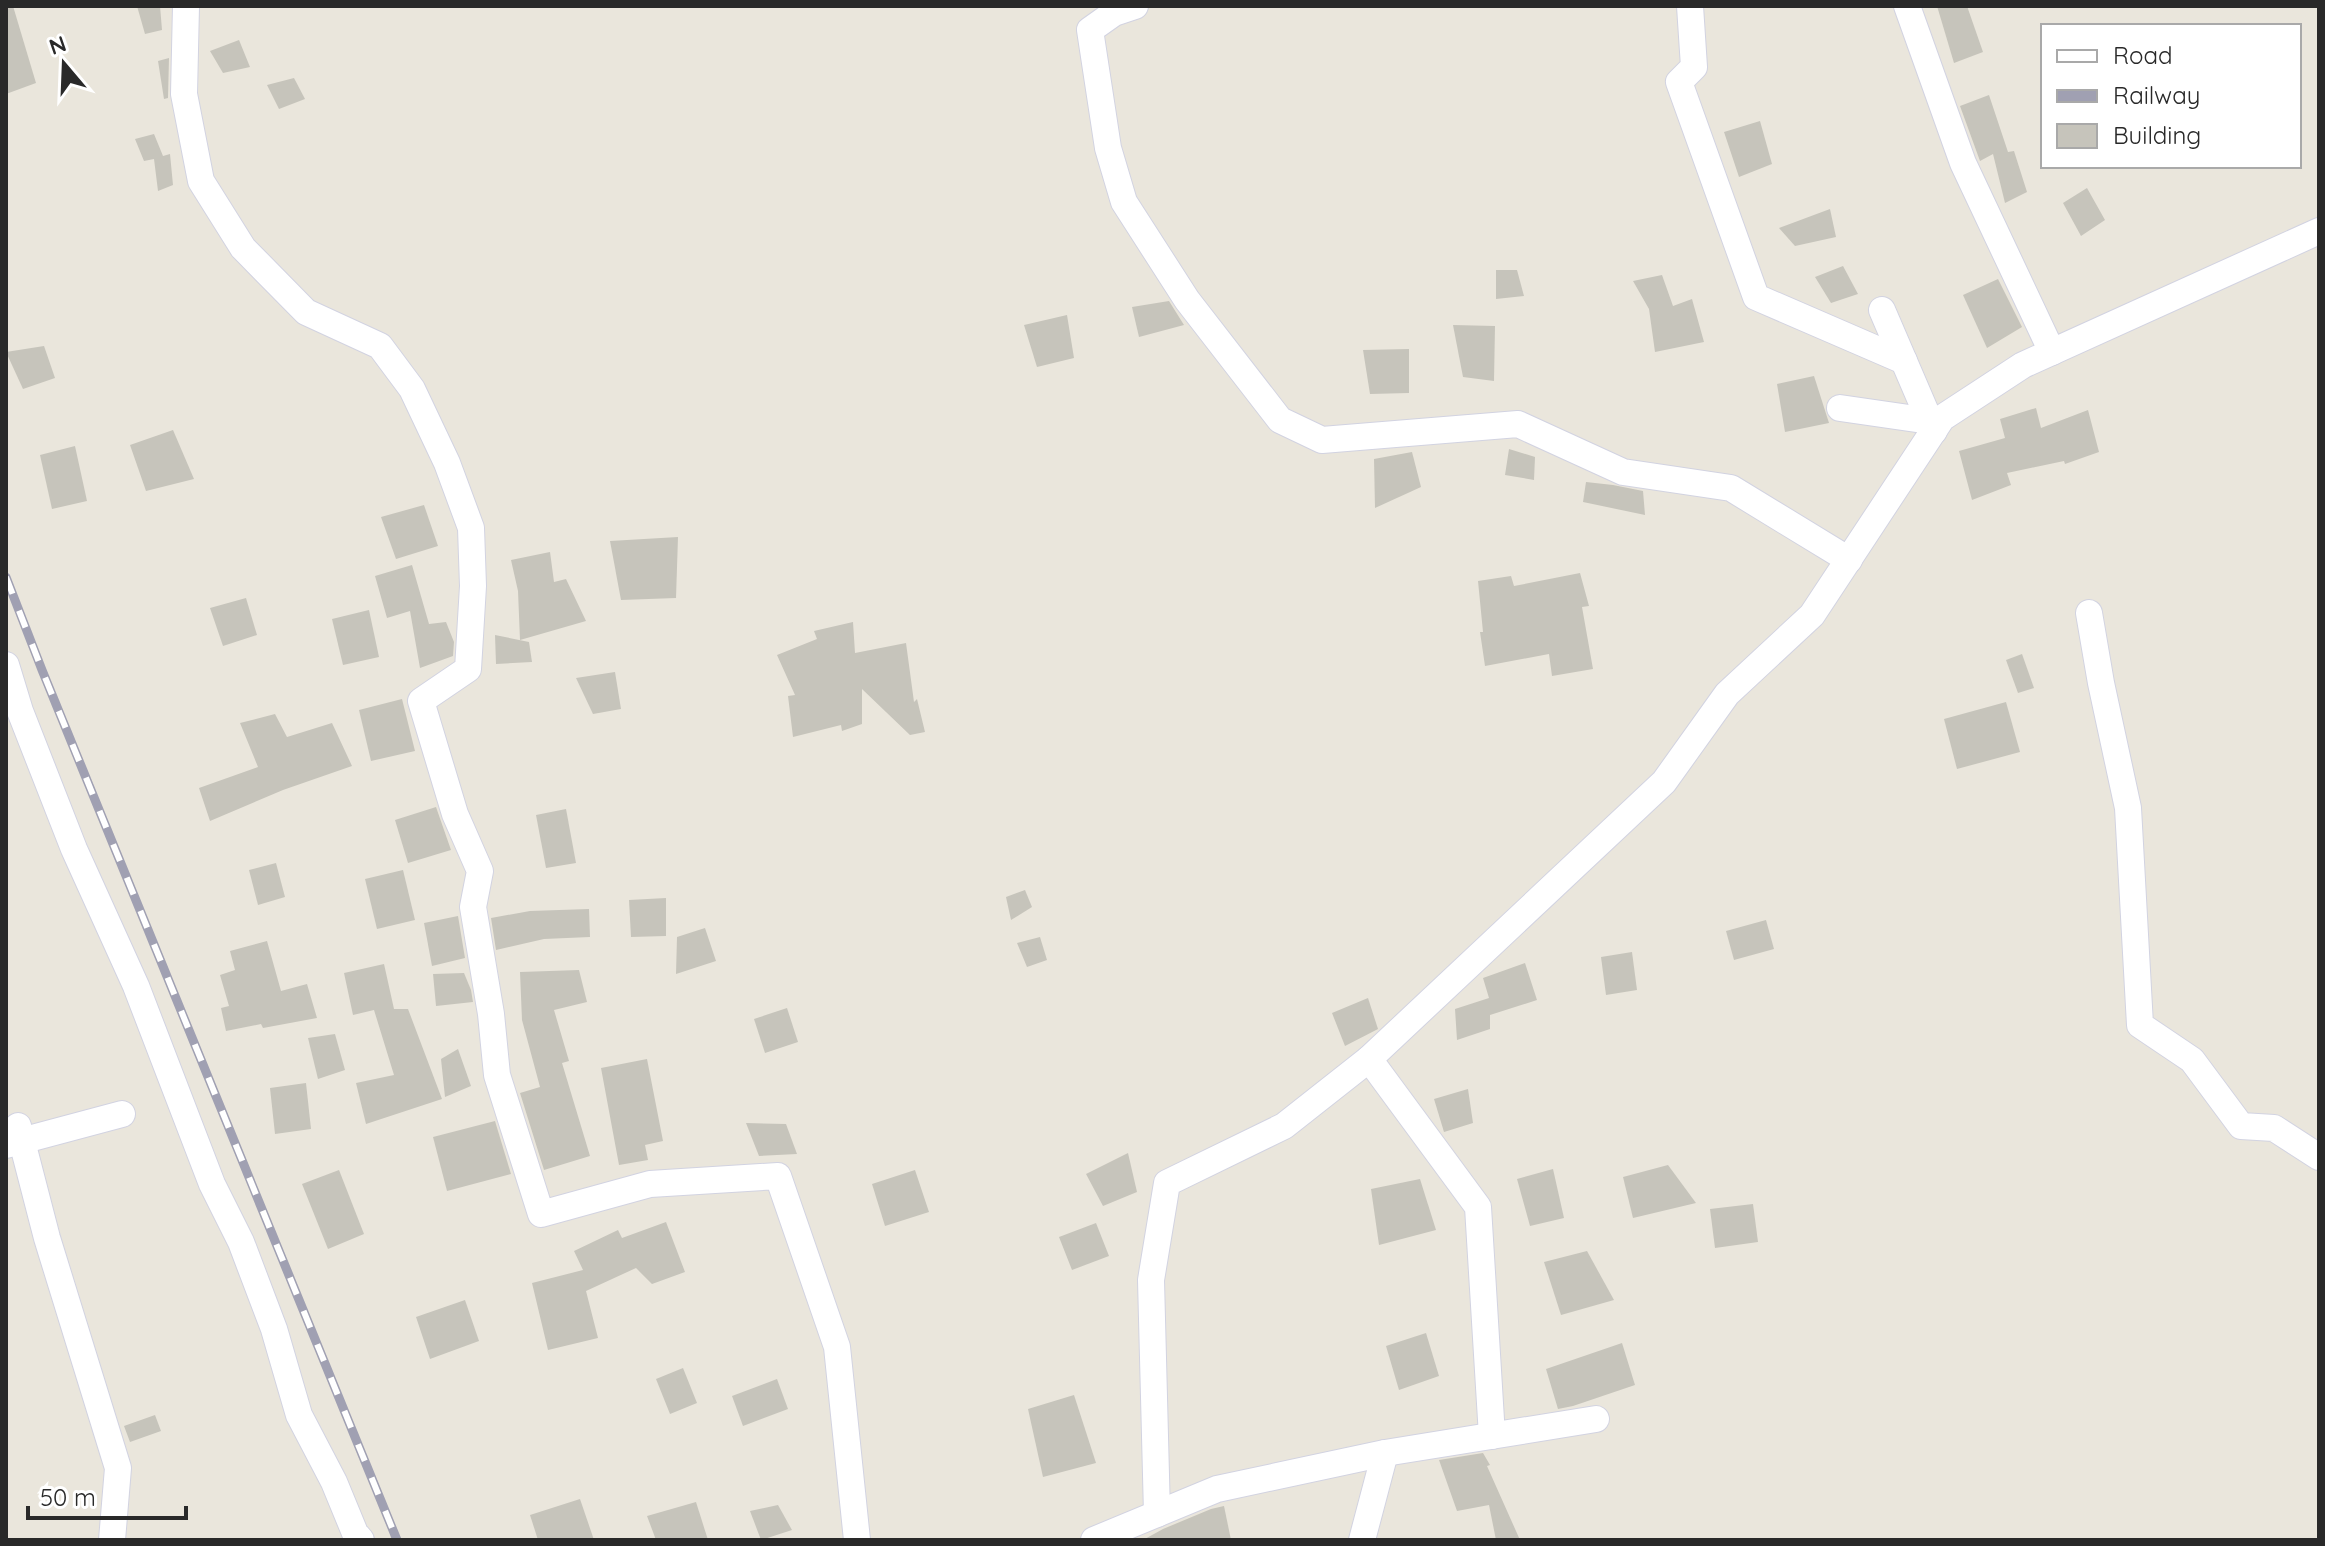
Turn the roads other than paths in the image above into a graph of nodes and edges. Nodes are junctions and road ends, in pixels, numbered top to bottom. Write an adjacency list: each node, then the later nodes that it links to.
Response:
1 (186, 6): 24 (street)
2 (1135, 6): 11 (street)
3 (1690, 6): 8 (street)
4 (1907, 6): 7 (street)
5 (2319, 231): 7 (street)
6 (1882, 310): 8 (street)
7 (2052, 352): 10 (street)
8 (1904, 361): 10 (street)
9 (1840, 408): 10 (street)
10 (1932, 426): 11 (street)
11 (1849, 560): 14 (street)
12 (2089, 613): 17 (street)
13 (6, 665): 23 (street)
14 (1369, 1059): 19 (street); 21 (street)
15 (122, 1114): 16 (street)
16 (15, 1138): 22 (street)
17 (2319, 1157)
18 (1596, 1419): 19 (street)
19 (1492, 1436): 20 (street)
20 (1385, 1453): 21 (street); 26 (street)
21 (1157, 1514): 25 (street)
22 (112, 1540)
23 (361, 1540)
24 (857, 1540)
25 (1094, 1540)
26 (1362, 1540)

